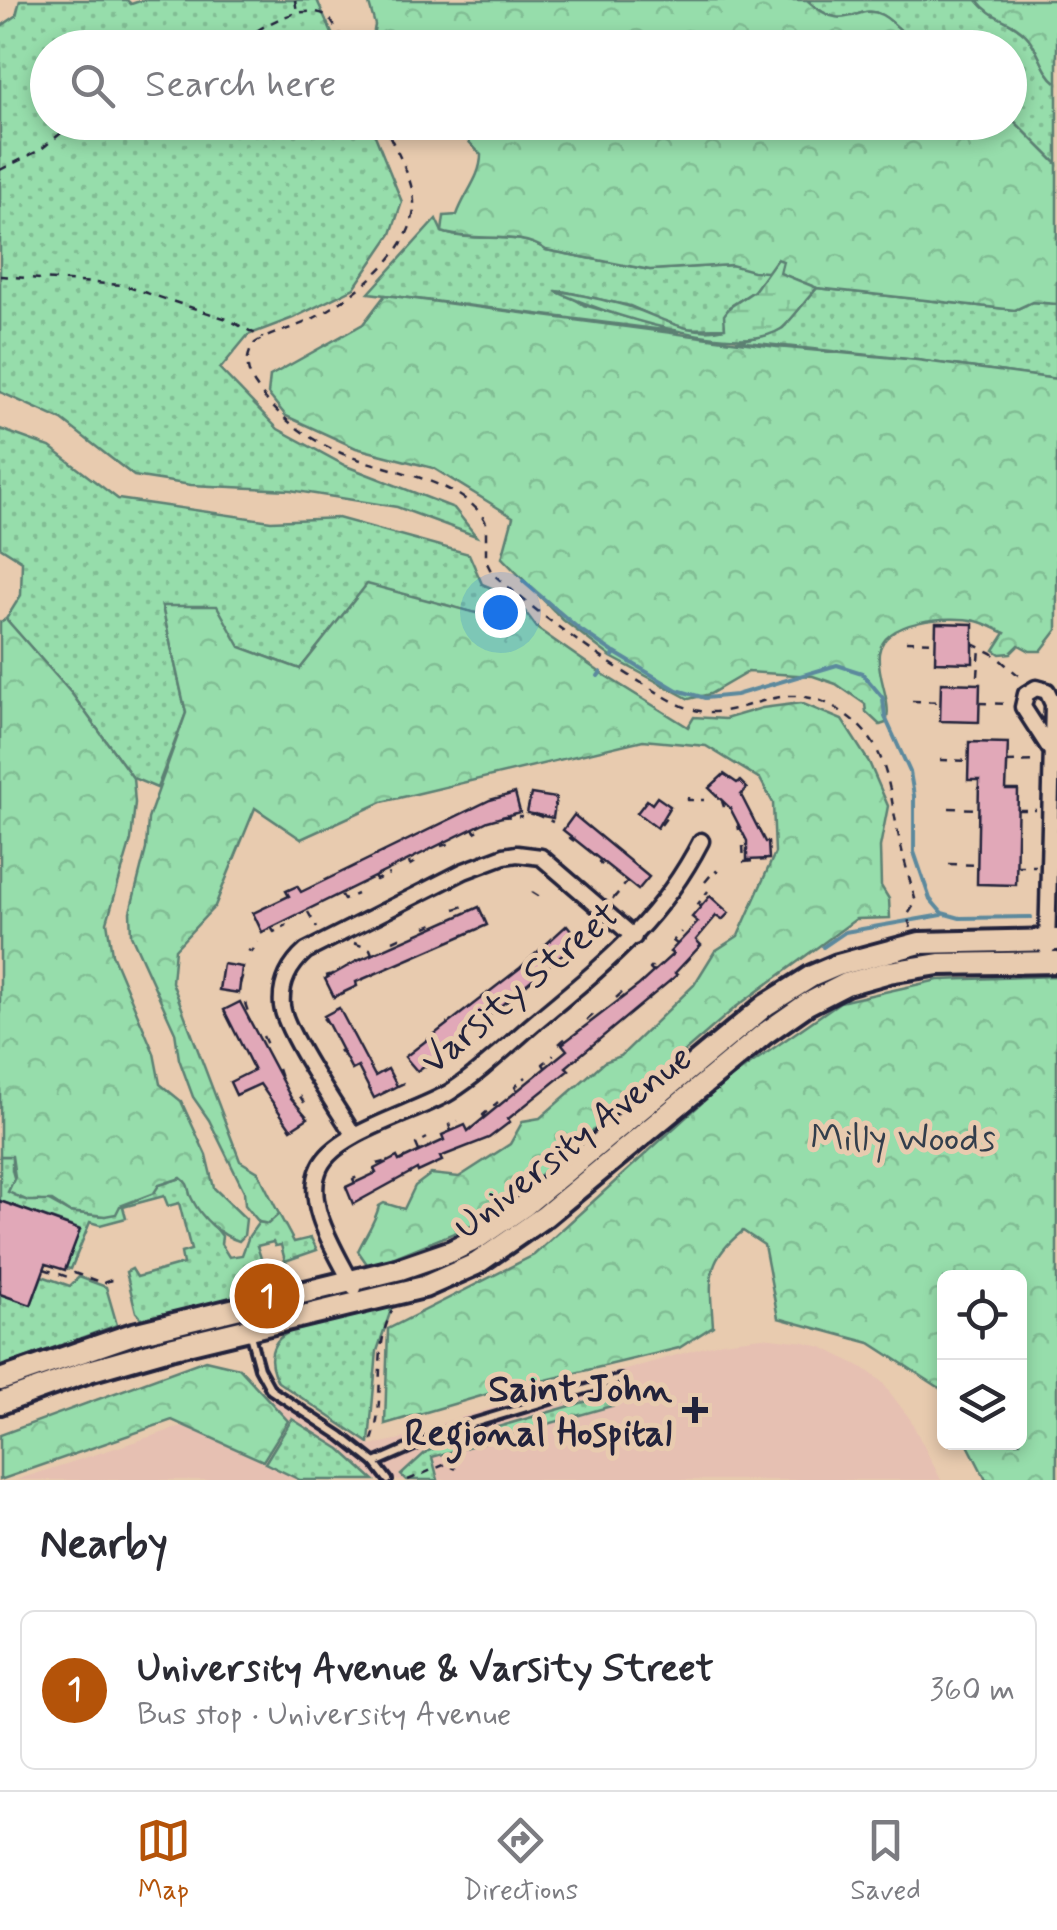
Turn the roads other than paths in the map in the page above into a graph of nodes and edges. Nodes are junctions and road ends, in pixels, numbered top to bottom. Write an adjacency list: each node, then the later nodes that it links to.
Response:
1 (1053, 747): 1 (street); 4 (street)
2 (702, 840): 3 (street, Varsity Street)
3 (634, 936): 6 (street, Varsity Street); 6 (street)
4 (1052, 940): 5 (street); 7 (main road, University Avenue)
5 (1052, 962): 8 (main road, University Avenue)
6 (354, 1136): 7 (street, Varsity Street)
7 (351, 1281): 8 (street, Varsity Street); 9 (main road, University Avenue)
8 (361, 1302): 9 (main road, University Avenue)
9 (245, 1318): 10 (main road, University Avenue); 12 (main road, University Avenue); 13 (lane)
10 (0, 1380)
11 (620, 1380): 13 (lane)
12 (0, 1403)
13 (375, 1464): 14 (lane)
14 (387, 1478)

